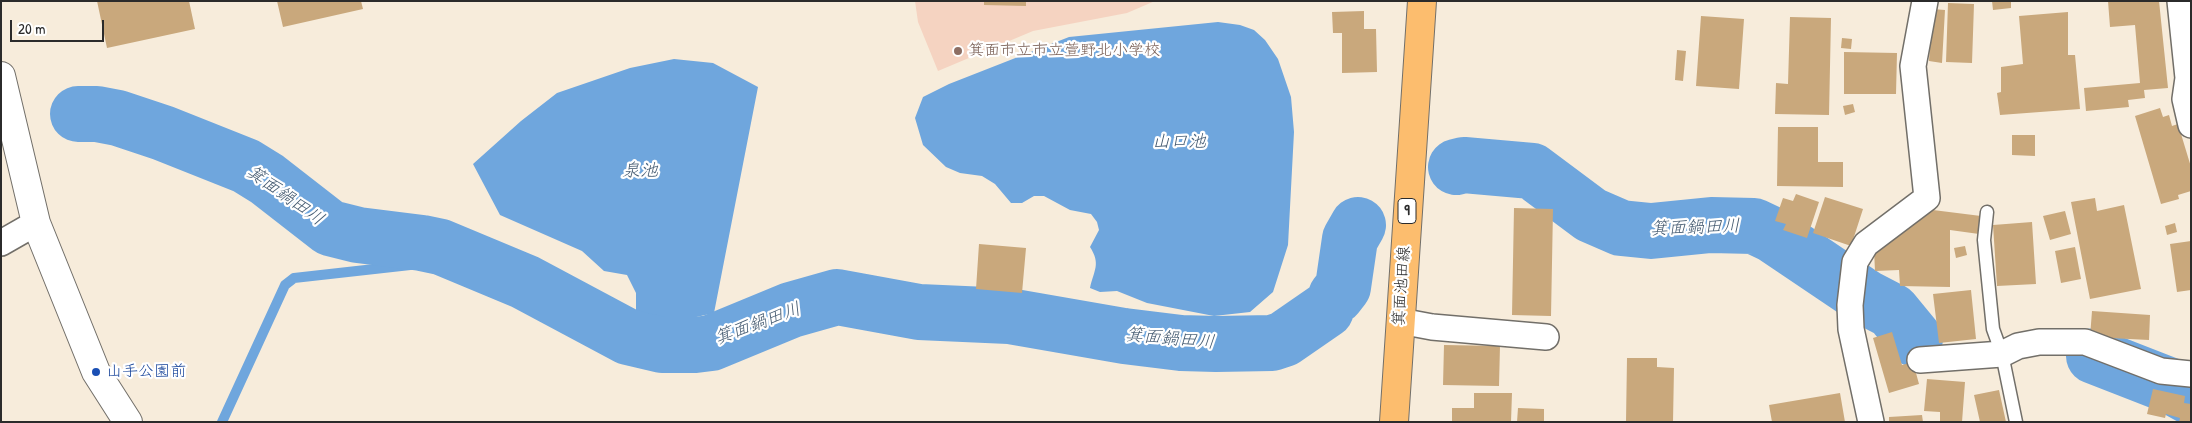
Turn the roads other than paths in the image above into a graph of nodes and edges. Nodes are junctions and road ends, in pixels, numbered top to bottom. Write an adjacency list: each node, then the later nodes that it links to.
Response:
1 (1422, 1): 9 (main road, 箕面池田線 / 9)
2 (1925, 1): 16 (street)
3 (2180, 1): 5 (street)
4 (1, 76): 7 (street)
5 (2191, 125)
6 (1987, 212): 11 (lane)
7 (36, 224): 8 (street); 14 (street)
8 (1, 243)
9 (1400, 321): 10 (street); 15 (main road, 箕面池田線 / 9)
10 (1546, 337)
11 (2002, 354): 12 (street); 13 (street); 17 (lane)
12 (1920, 360)
13 (2191, 374)
14 (128, 422)
15 (1394, 422)
16 (1871, 422)
17 (2016, 422)

